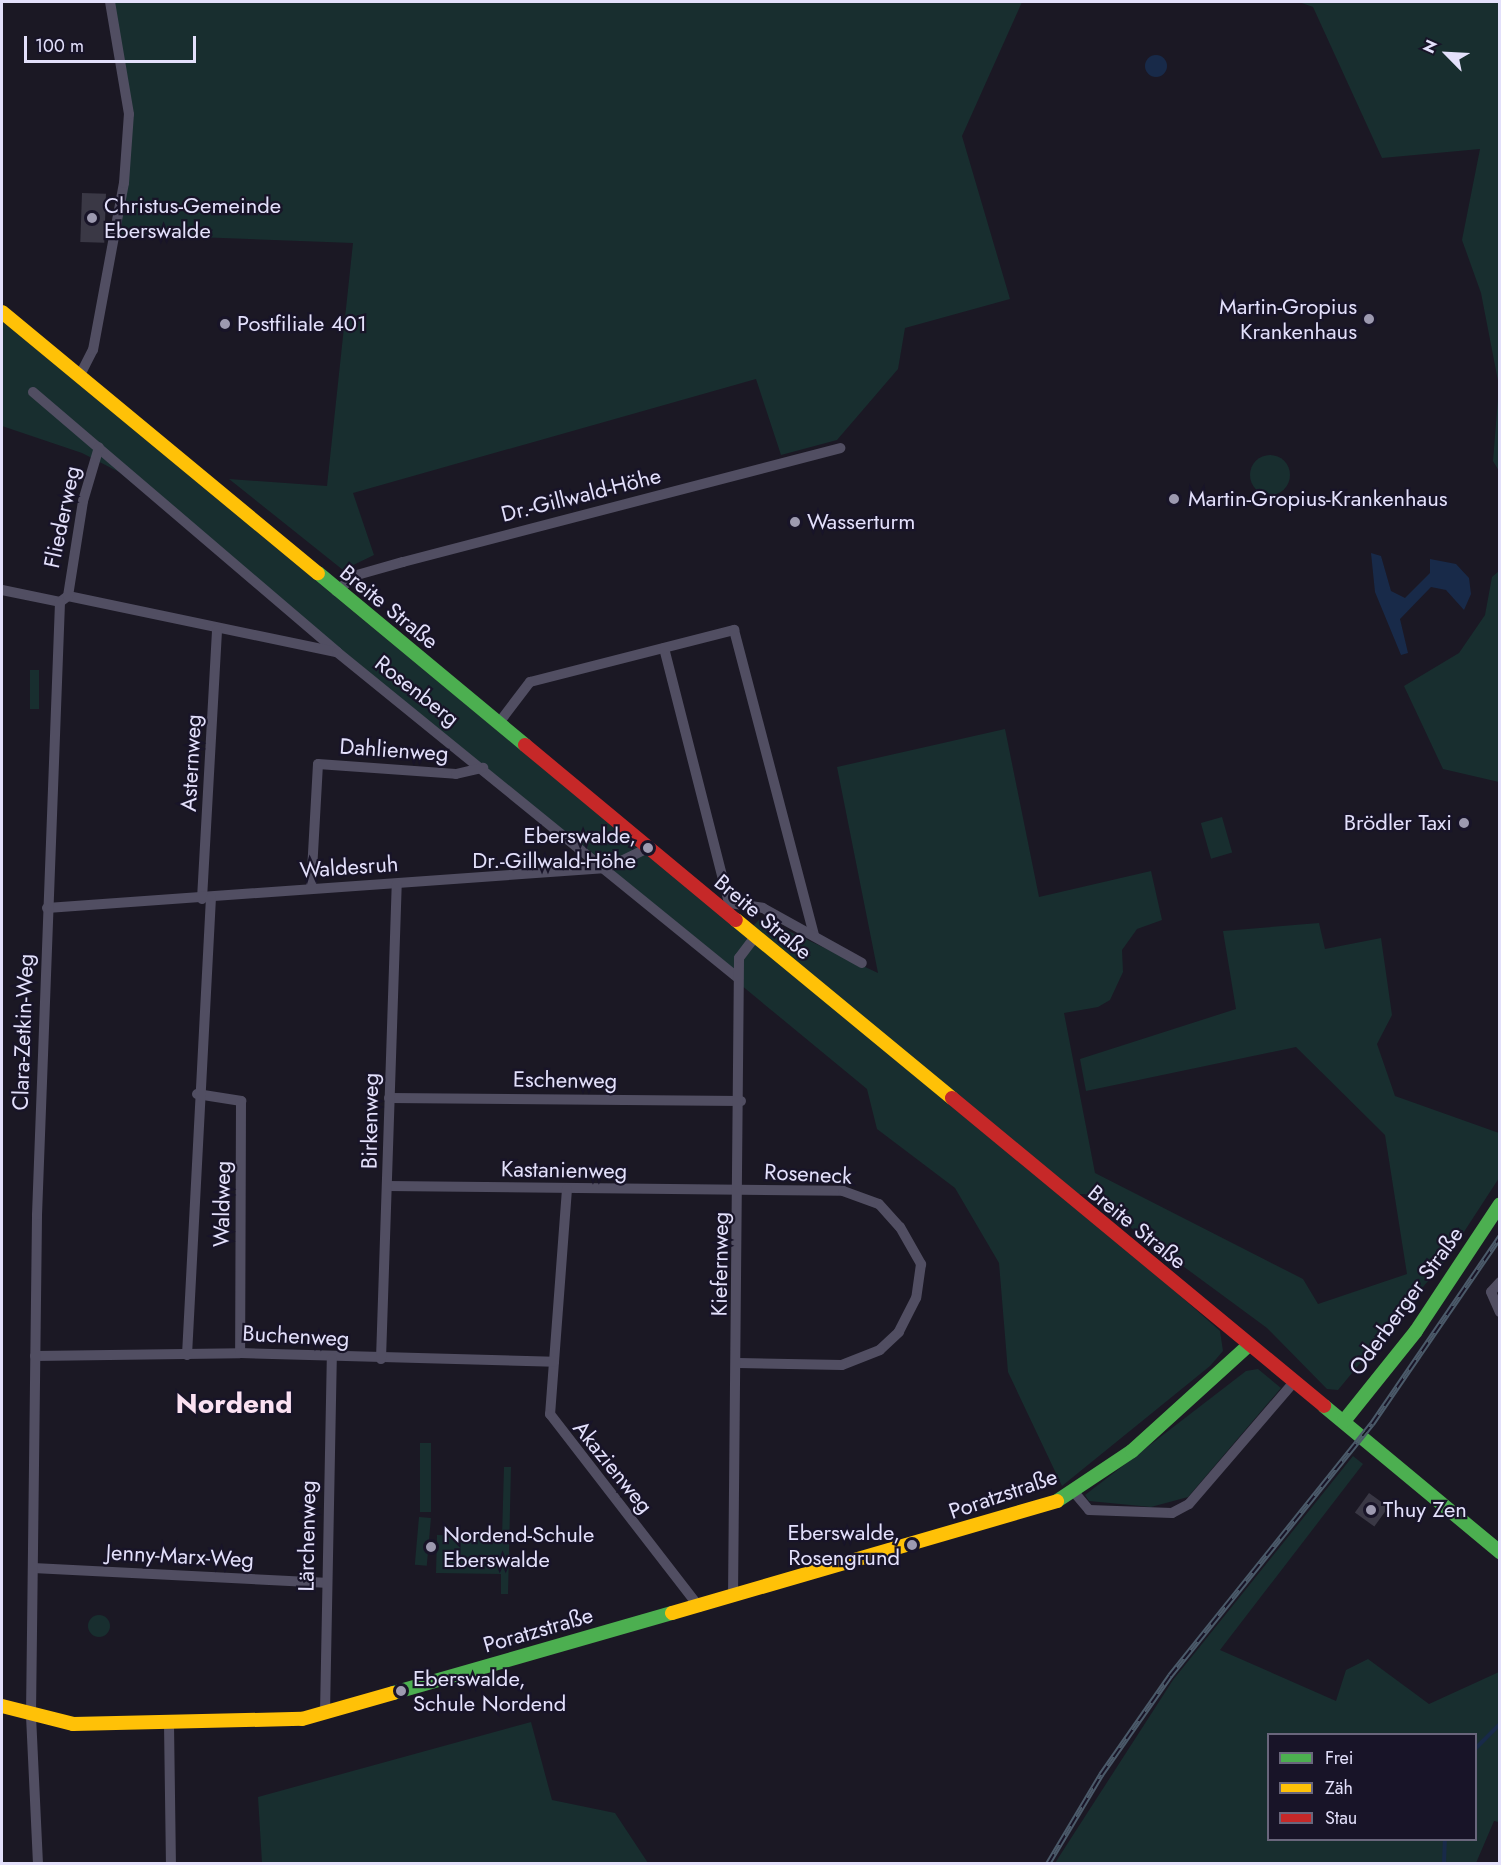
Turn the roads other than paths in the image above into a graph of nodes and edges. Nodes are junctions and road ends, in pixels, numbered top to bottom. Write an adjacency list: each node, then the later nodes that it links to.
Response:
1 (110, 2): 3 (street)
2 (2, 312): 3 (main road, Breite Straße)
3 (79, 376): 8 (main road, Breite Straße)
4 (33, 392): 5 (street)
5 (99, 447): 9 (street, Fliederweg); 12 (street)
6 (840, 448): 8 (street, Dr.-Gillwald-Höhe)
7 (2, 590): 9 (street, Rosenberg)
8 (336, 591): 13 (main road, Breite Straße)
9 (64, 599): 10 (street, Rosenberg); 21 (street, Clara-Zetkin-Weg)
10 (218, 629): 12 (street, Rosenberg); 19 (street, Asternweg)
11 (664, 648): 13 (street); 20 (street); 22 (street)
12 (337, 652): 14 (street, Rosenberg)
13 (498, 724): 15 (main road, Breite Straße)
14 (483, 768): 16 (street, Rosenberg); 18 (street, Dahlienweg)
15 (648, 848): 16 (street, Waldesruh); 20 (main road, Breite Straße)
16 (607, 867): 17 (street, Waldesruh); 25 (street, Rosenberg)
17 (397, 884): 18 (street, Waldesruh); 27 (street, Birkenweg)
18 (311, 889): 19 (street, Waldesruh)
19 (207, 899): 21 (street, Waldesruh); 26 (street, Waldweg)
20 (726, 907): 22 (street); 23 (main road, Breite Straße)
21 (47, 908): 38 (street, Clara-Zetkin-Weg)
22 (814, 935): 24 (street)
23 (756, 938): 25 (street, Kiefernweg); 35 (main road, Breite Straße)
24 (862, 963)
25 (738, 978): 28 (street, Kiefernweg)
26 (197, 1094): 36 (street, Waldweg); 37 (street, Waldweg)
27 (389, 1098): 28 (street, Eschenweg); 29 (street, Birkenweg)
28 (741, 1101): 31 (street, Kiefernweg)
29 (387, 1186): 30 (street, Kastanienweg); 40 (street, Birkenweg)
30 (567, 1189): 31 (street, Kastanienweg); 41 (street, Akazienweg)
31 (740, 1191): 42 (street, Kiefernweg); 42 (street, Roseneck)
32 (1500, 1204): 44 (main road, Oderberger Straße)
33 (1500, 1282): 34 (street)
34 (1500, 1312)
35 (1249, 1345): 43 (main road, Breite Straße); 45 (main road, Poratzstraße)
36 (240, 1353): 37 (street, Buchenweg); 39 (street, Buchenweg)
37 (187, 1355): 38 (street, Buchenweg)
38 (35, 1356): 47 (street, Clara-Zetkin-Weg)
39 (332, 1359): 40 (street, Buchenweg); 48 (street, Lärchenweg)
40 (381, 1359): 41 (street, Buchenweg)
41 (554, 1362): 50 (street, Akazienweg)
42 (738, 1364): 49 (street, Kiefernweg)
43 (1294, 1382): 44 (main road, Breite Straße); 45 (street, Poratzstraße)
44 (1344, 1421): 46 (main road, Breite Straße)
45 (1074, 1492): 49 (main road, Poratzstraße)
46 (1500, 1552)
47 (33, 1568): 48 (street, Jenny-Marx-Weg); 53 (street, Clara-Zetkin-Weg)
48 (325, 1583): 52 (street, Lärchenweg)
49 (733, 1597): 50 (main road, Poratzstraße)
50 (699, 1606): 52 (main road, Poratzstraße)
51 (2, 1706): 53 (main road, Poratzstraße)
52 (325, 1713): 54 (main road, Poratzstraße)
53 (31, 1715): 54 (main road, Poratzstraße); 55 (street, Clara-Zetkin-Weg)
54 (169, 1724): 56 (street)
55 (38, 1863)
56 (171, 1863)

